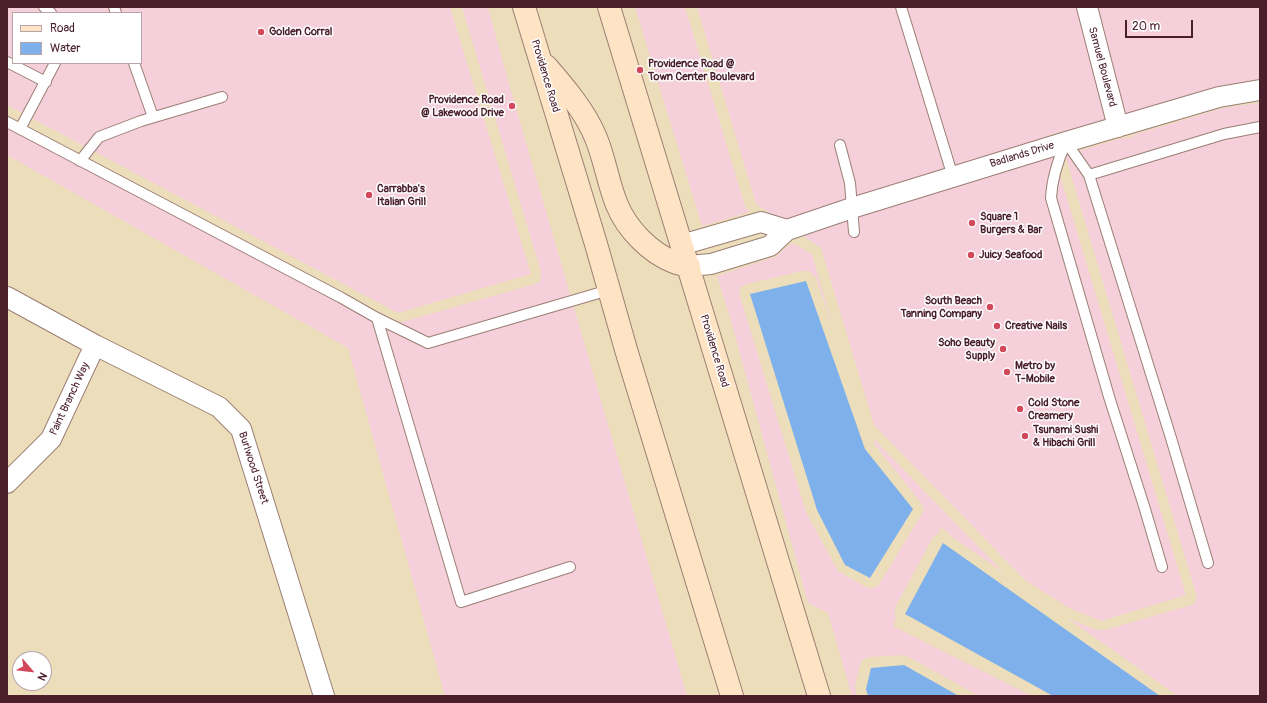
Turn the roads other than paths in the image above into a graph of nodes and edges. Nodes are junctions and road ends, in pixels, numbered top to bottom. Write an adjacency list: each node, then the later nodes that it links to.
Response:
1 (524, 7): 5 (main road, Providence Road)
2 (609, 7): 25 (main road, Providence Road)
3 (901, 7): 21 (lane)
4 (1087, 7): 14 (street, Samuel Boulevard)
5 (541, 61): 26 (main road); 27 (main road, Providence Road)
6 (7, 62): 9 (lane)
7 (55, 64): 9 (lane)
8 (134, 64): 12 (lane)
9 (46, 82): 16 (lane)
10 (1260, 90): 14 (street, Badlands Drive)
11 (222, 97): 12 (lane)
12 (153, 117): 19 (lane)
13 (7, 122): 16 (lane)
14 (1118, 127): 17 (street, Badlands Drive)
15 (1260, 127): 20 (lane)
16 (20, 129): 19 (lane)
17 (1066, 142): 20 (lane); 21 (street, Badlands Drive); 34 (lane)
18 (840, 145): 22 (lane)
19 (80, 160): 29 (lane)
20 (1089, 175): 32 (lane)
21 (953, 177): 22 (street, Badlands Drive)
22 (852, 208): 23 (street, Badlands Drive); 24 (lane)
23 (787, 230): 25 (street); 26 (street, Badlands Drive)
24 (854, 232)
25 (681, 245): 26 (main road, Providence Road)
26 (689, 266): 37 (main road, Providence Road)
27 (609, 290): 29 (lane); 36 (main road, Providence Road)
28 (7, 298): 30 (street, Burlwood Street)
29 (378, 318): 33 (lane)
30 (95, 345): 31 (street, Paint Branch Way); 35 (street, Burlwood Street)
31 (7, 483)
32 (1208, 564)
33 (570, 567)
34 (1162, 567)
35 (324, 696)
36 (732, 696)
37 (819, 696)

